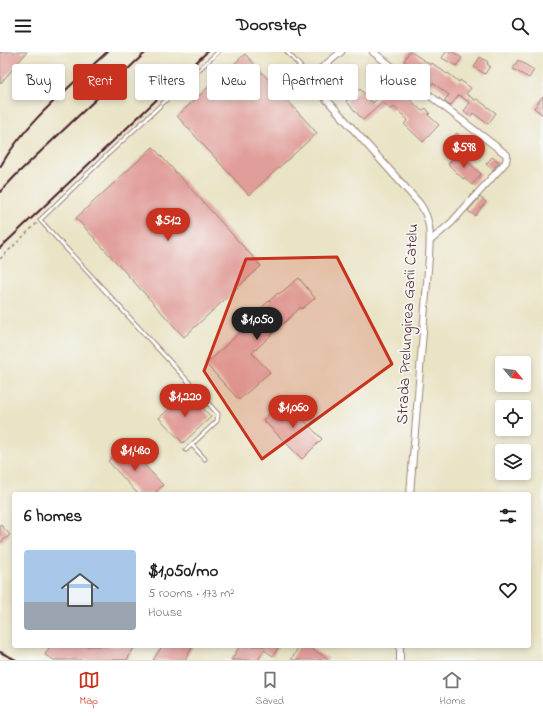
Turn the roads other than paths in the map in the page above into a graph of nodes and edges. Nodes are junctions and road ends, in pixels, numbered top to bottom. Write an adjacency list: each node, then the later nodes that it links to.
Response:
1 (218, 52): 9 (lane)
2 (287, 52): 5 (lane)
3 (341, 52): 6 (street)
4 (373, 52): 8 (street)
5 (299, 64)
6 (326, 64)
7 (327, 100): 8 (street, Strada Prelungirea Garii Catelu)
8 (430, 241): 12 (street, Strada Prelungirea Garii Catelu)
9 (192, 445): 10 (lane); 11 (lane)
10 (186, 450)
11 (204, 459)
12 (410, 492)
13 (400, 648): 14 (street)
14 (400, 660)

